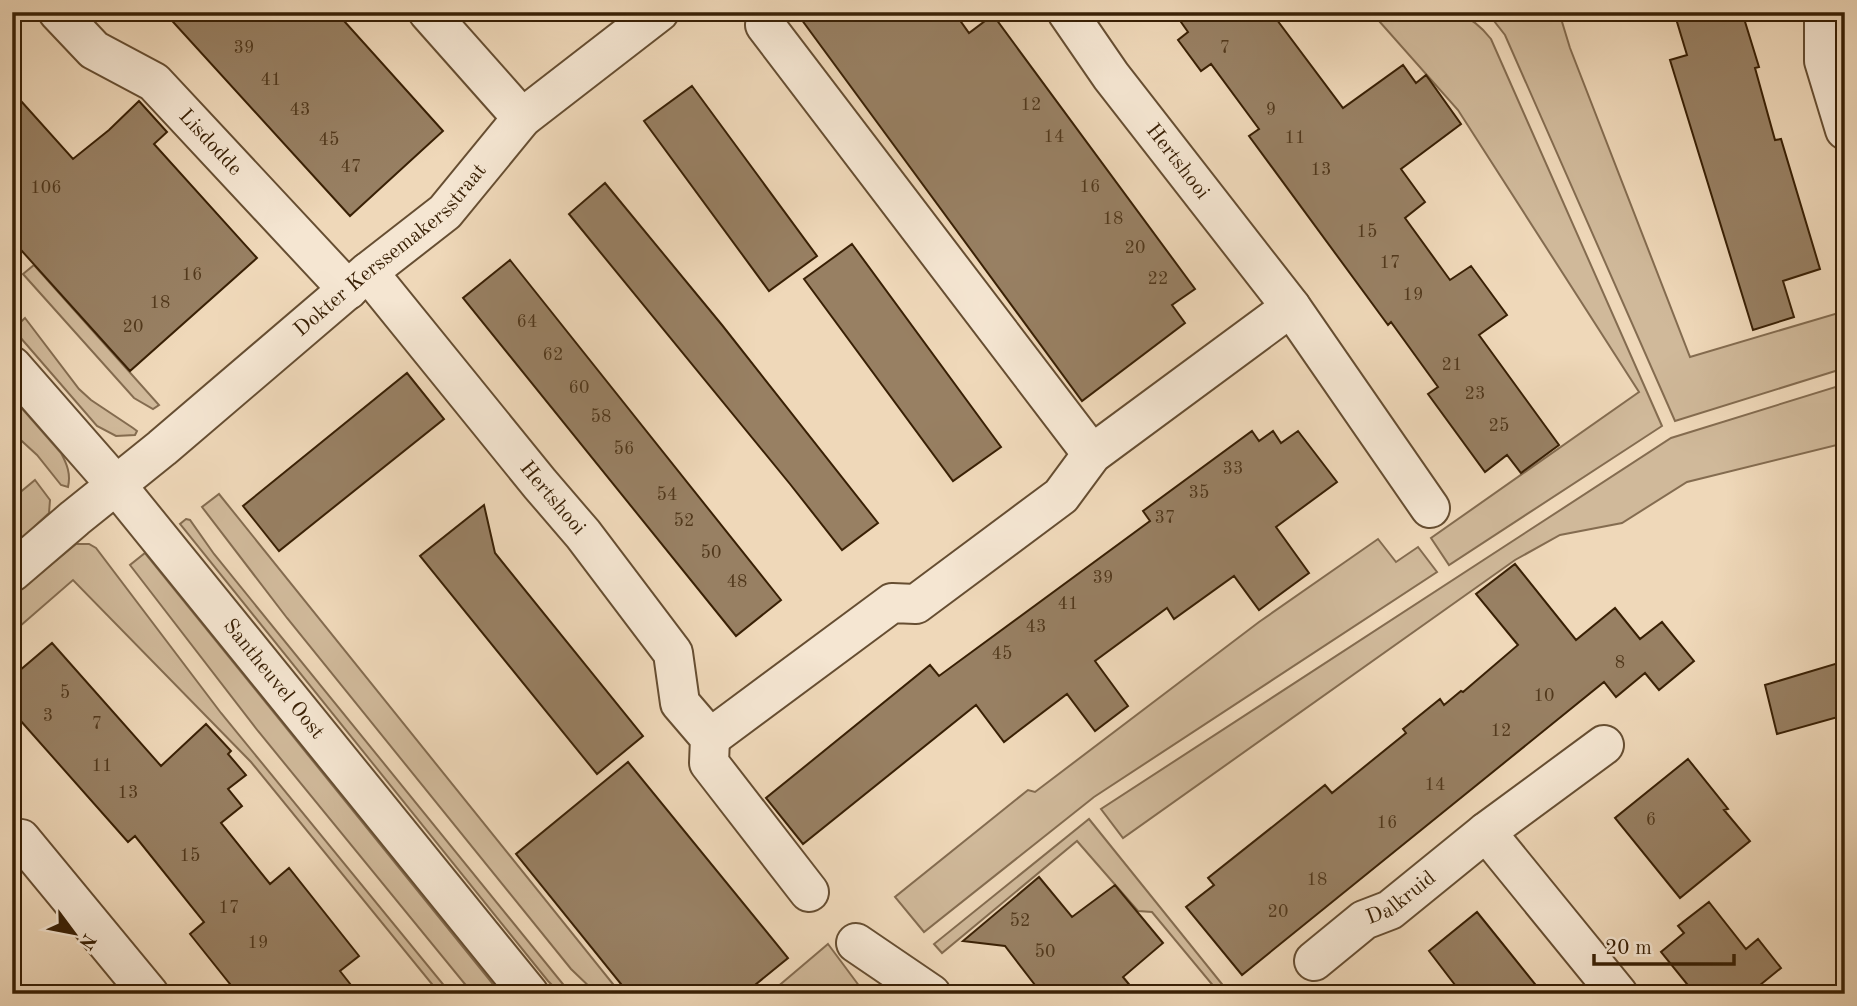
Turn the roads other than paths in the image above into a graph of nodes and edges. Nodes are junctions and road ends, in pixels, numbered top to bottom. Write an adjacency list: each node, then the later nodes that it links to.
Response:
1 (58, 12): 9 (street, Lisdodde)
2 (428, 12): 7 (street)
3 (659, 12): 7 (street, Dokter Kerssemakersstraat)
4 (1067, 12): 10 (street, Hertshooi)
5 (1824, 12): 8 (street)
6 (765, 24): 12 (street)
7 (522, 118): 9 (street, Dokter Kerssemakersstraat)
8 (1845, 130)
9 (358, 281): 13 (street, Dokter Kerssemakersstraat); 16 (street, Hertshooi)
10 (1291, 307): 12 (street); 14 (street, Hertshooi)
11 (12, 366): 13 (street, Santheuvel Oost)
12 (1092, 454): 16 (street)
13 (117, 486): 15 (street, Dokter Kerssemakersstraat); 24 (street, Santheuvel Oost)
14 (1430, 508)
15 (12, 572)
16 (710, 738): 20 (street)
17 (1604, 745): 18 (street, Dalkruid)
18 (1486, 832): 22 (street, Dalkruid); 26 (street)
19 (12, 838): 23 (street)
20 (809, 892)
21 (856, 943): 25 (street)
22 (1314, 961)
23 (149, 994)
24 (529, 994)
25 (931, 994)
26 (1618, 994)

